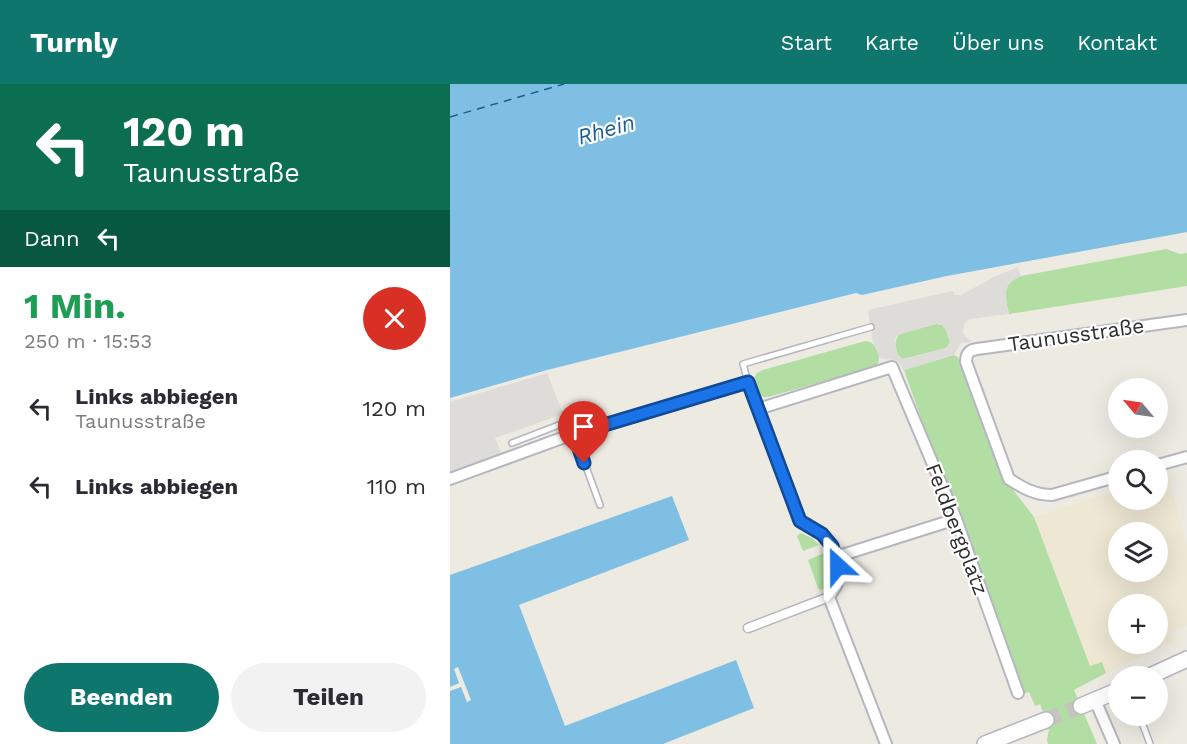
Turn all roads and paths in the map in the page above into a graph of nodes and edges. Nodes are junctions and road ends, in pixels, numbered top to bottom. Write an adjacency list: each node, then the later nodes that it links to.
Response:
1 (1187, 320): 10 (street, Taunusstraße)
2 (871, 327): 3 (lane)
3 (748, 382): 4 (street); 5 (street)
4 (758, 409): 12 (street, Feldbergplatz); 13 (street)
5 (576, 434): 6 (lane); 9 (street); 11 (lane)
6 (512, 443)
7 (1187, 457): 8 (street)
8 (1168, 462)
9 (450, 479)
10 (1108, 479)
11 (600, 505)
12 (956, 519): 13 (street); 18 (street, Feldbergplatz)
13 (836, 557): 14 (street)
14 (829, 597): 15 (street); 23 (street)
15 (748, 628)
16 (1187, 659): 17 (main road)
17 (1168, 668)
18 (1018, 693)
19 (1108, 695): 20 (main road)
20 (1088, 703): 25 (street)
21 (1046, 720): 24 (main road)
22 (1143, 726): 26 (lane)
23 (886, 744)
24 (985, 744)
25 (1114, 744)
26 (1150, 744)

